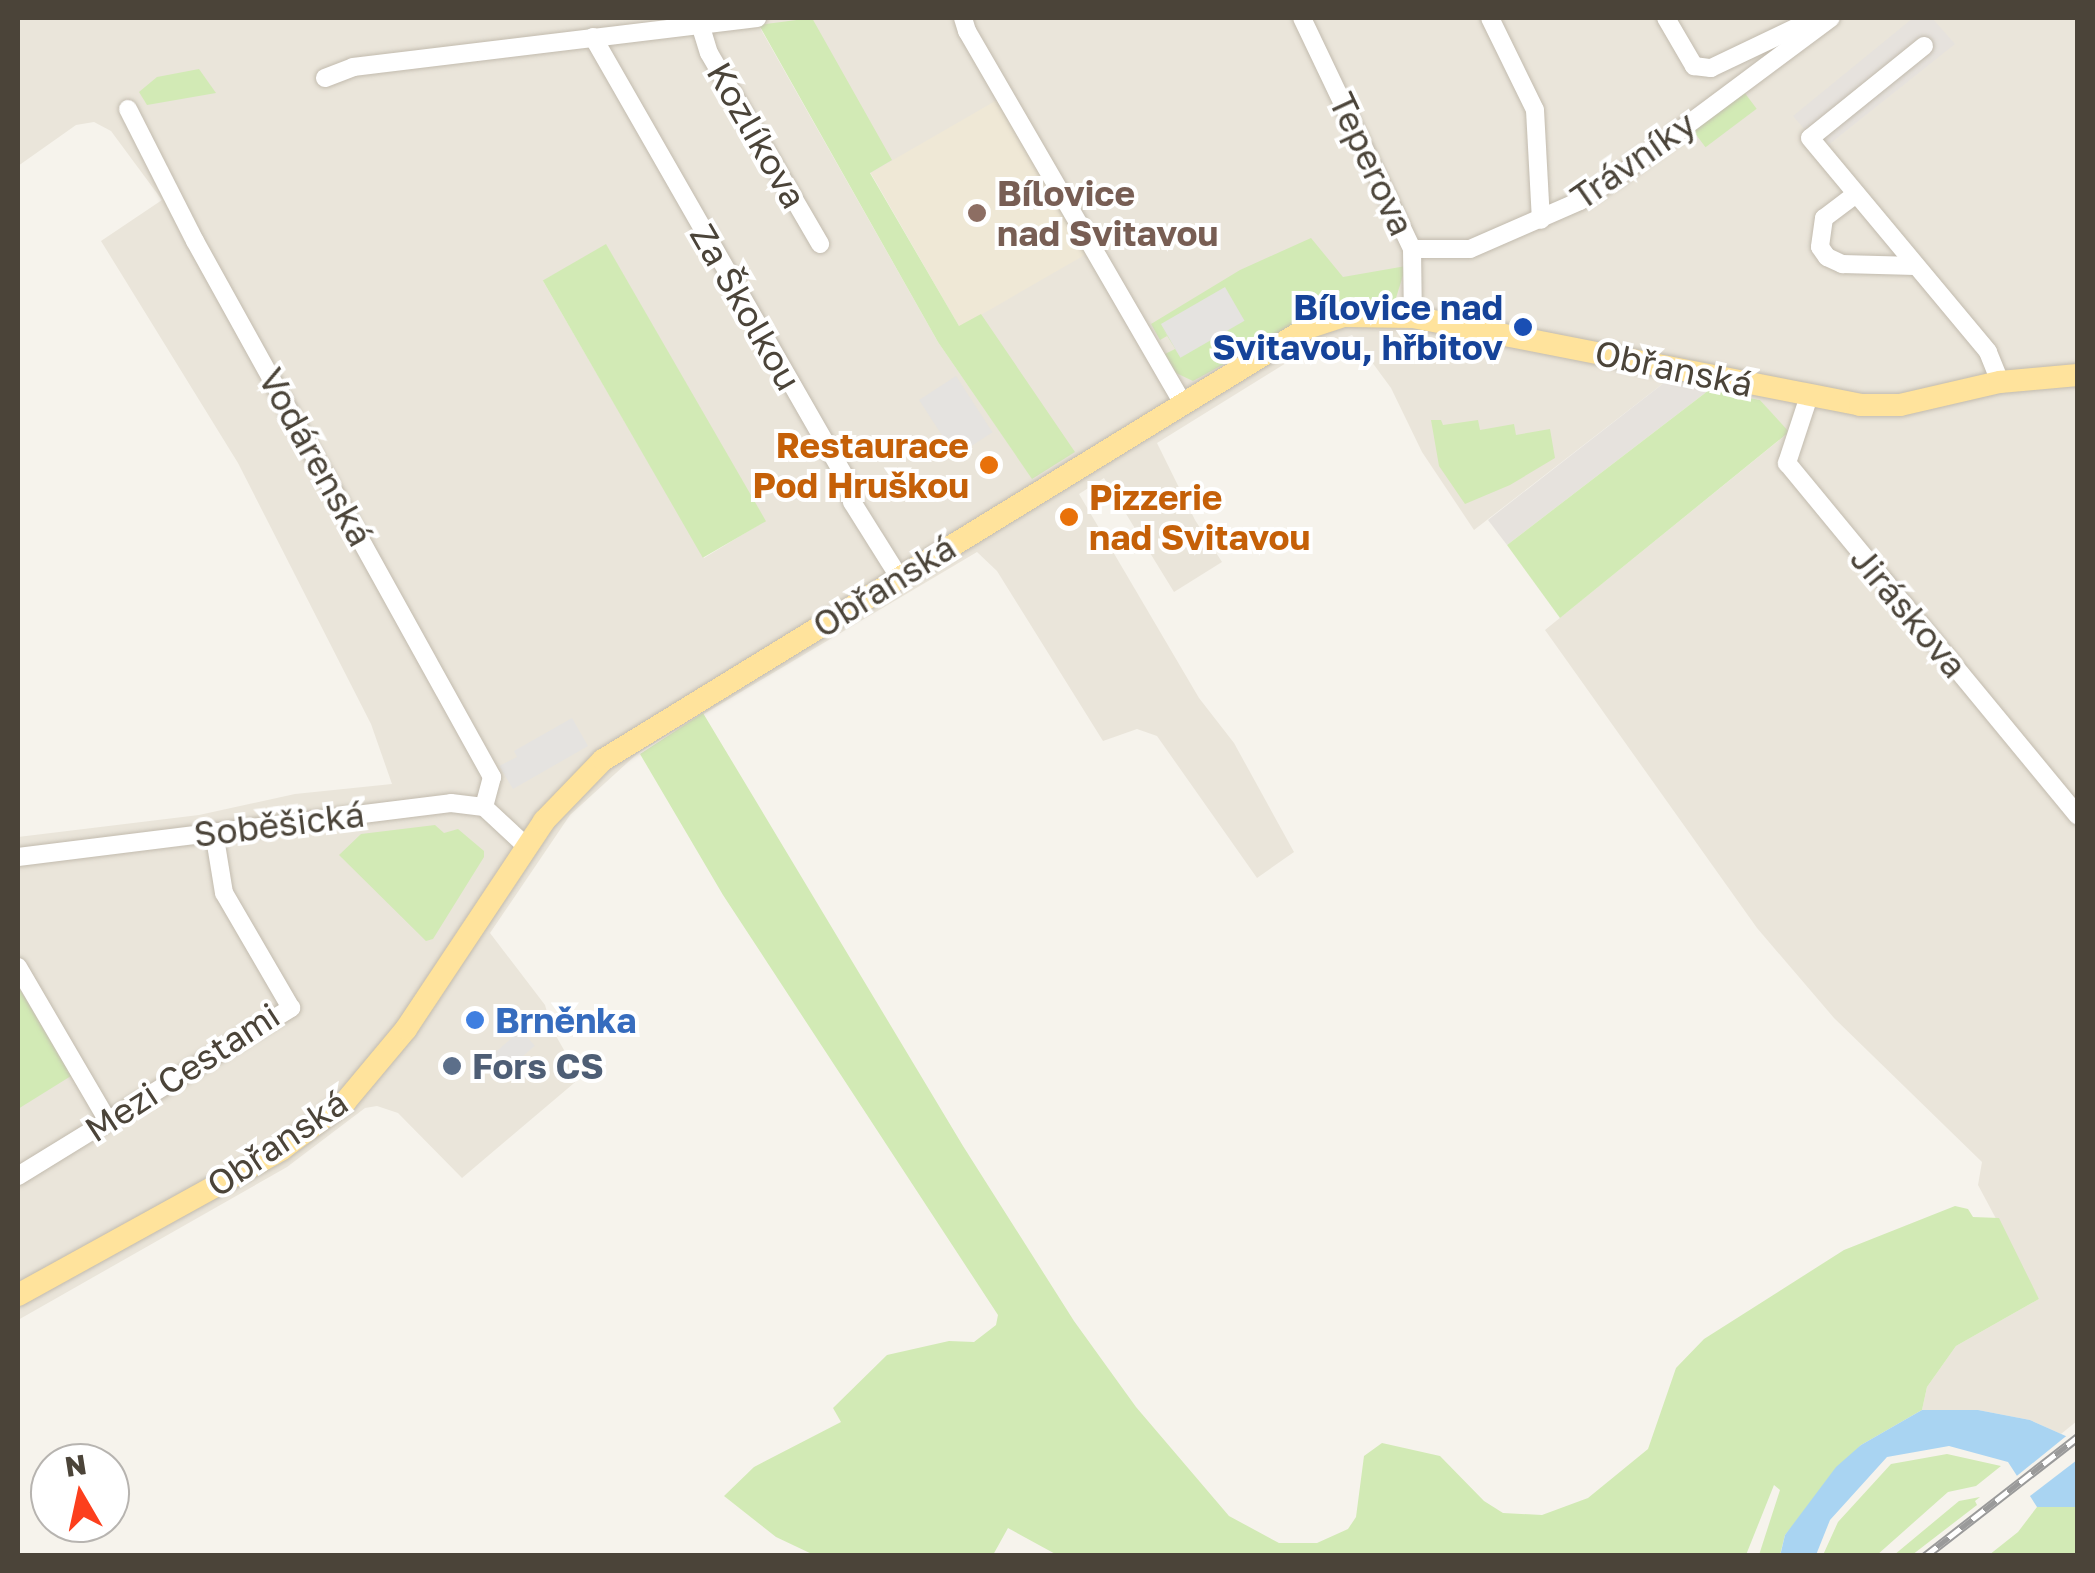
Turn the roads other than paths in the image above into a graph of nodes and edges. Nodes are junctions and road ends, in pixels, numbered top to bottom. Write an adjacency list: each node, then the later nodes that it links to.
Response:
1 (757, 18): 7 (street, Kozlíkova)
2 (964, 18): 22 (street)
3 (1302, 18): 16 (street, Teperova)
4 (1490, 18): 14 (street)
5 (1666, 18): 8 (street)
6 (1831, 18): 8 (street, Trávníky)
7 (700, 24): 9 (street, Kozlíkova); 15 (street, Kozlíkova)
8 (1816, 24): 14 (street, Trávníky)
9 (593, 37): 11 (street, Kozlíkova); 23 (street, Za Školkou)
10 (1924, 46): 13 (street)
11 (325, 78)
12 (128, 109): 24 (street, Vodárenská)
13 (1856, 194): 17 (street); 17 (street)
14 (1540, 220): 16 (street, Trávníky)
15 (820, 244)
16 (1412, 249): 18 (street, Teperova)
17 (1914, 266): 20 (street)
18 (1413, 317): 21 (main road, Obřanská); 22 (main road, Obřanská)
19 (2078, 376): 20 (main road, Obřanská)
20 (2000, 382): 21 (main road, Obřanská)
21 (1810, 396): 25 (street, Jiráskova)
22 (1183, 403): 23 (main road, Obřanská)
23 (899, 577): 27 (main road, Obřanská)
24 (484, 807): 26 (street, Soběšická); 27 (street)
25 (2078, 816)
26 (214, 832): 28 (street, Soběšická); 30 (street, Mezi Cestami)
27 (526, 846): 32 (main road, Obřanská)
28 (18, 856)
29 (18, 967): 30 (street)
30 (108, 1121): 31 (street, Mezi Cestami)
31 (18, 1176)
32 (18, 1296)

